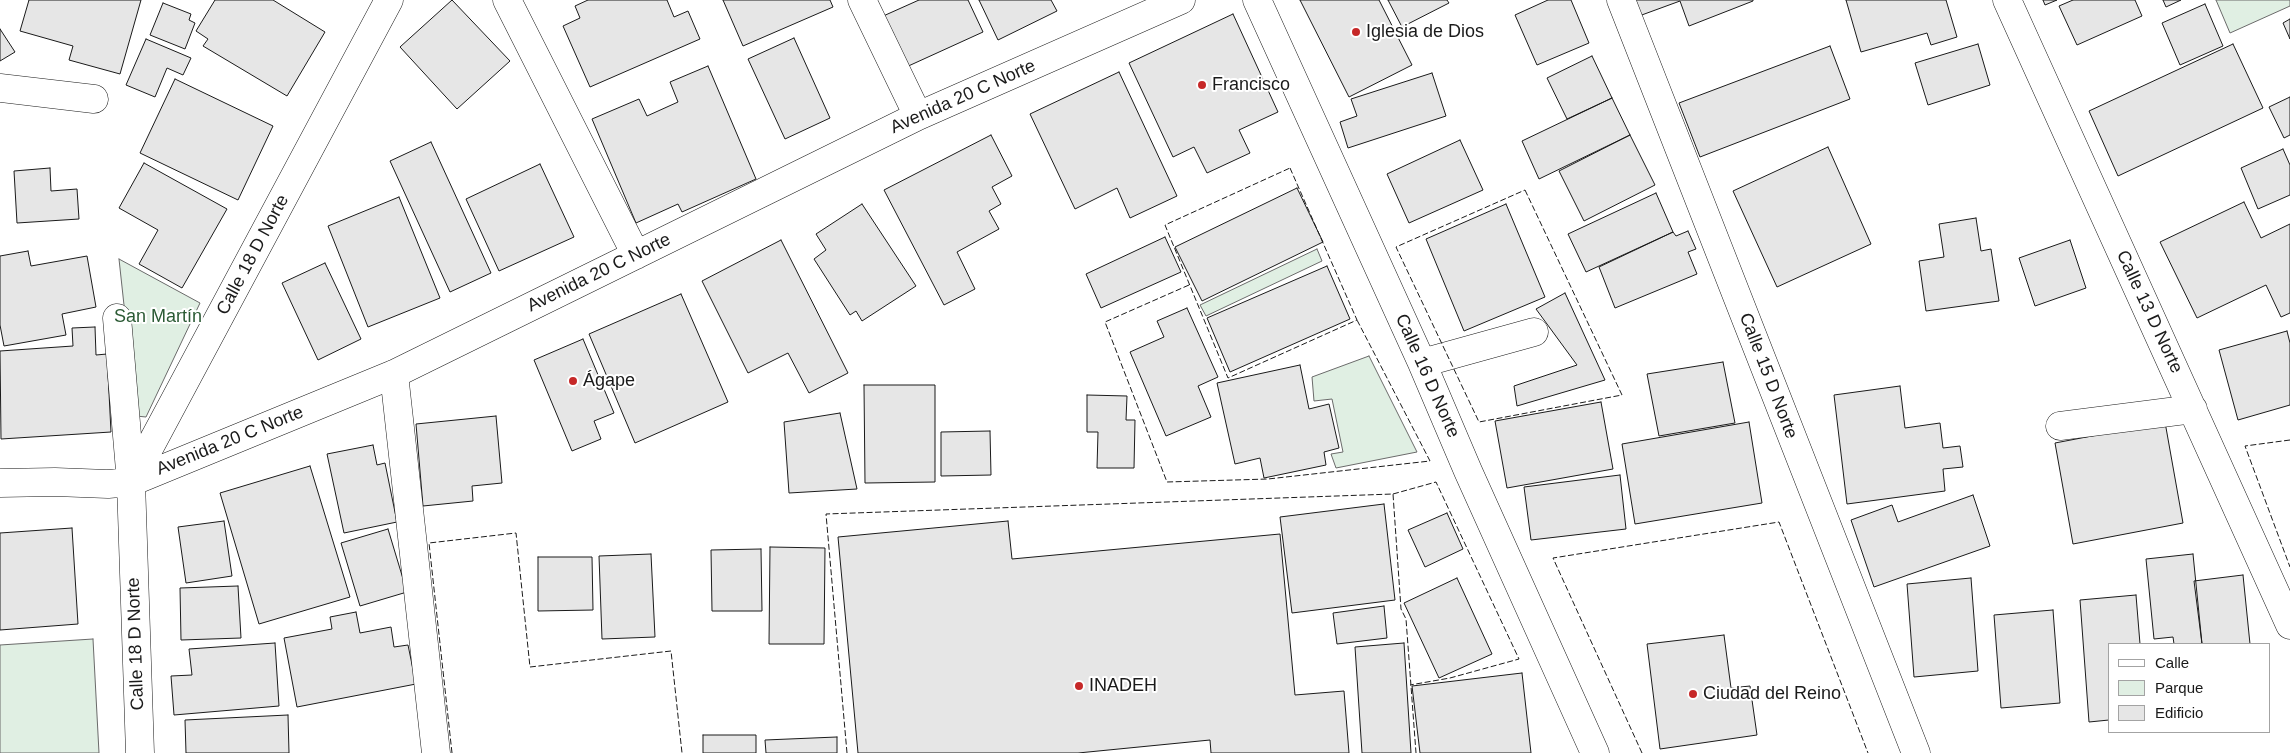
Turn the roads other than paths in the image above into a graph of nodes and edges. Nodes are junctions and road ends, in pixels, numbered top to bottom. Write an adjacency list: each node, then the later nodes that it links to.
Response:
1 (390, 0): 18 (street, Calle 18 D Norte)
2 (506, 0): 11 (street)
3 (862, 0): 10 (street)
4 (1181, 0): 10 (street, Avenida 20 C Norte)
5 (1257, 0): 14 (street, Calle 16 D Norte)
6 (1621, 0): 24 (street, Calle 15 D Norte)
7 (2007, 0): 16 (street, Calle 13 D Norte)
8 (0, 88): 9 (street)
9 (94, 99)
10 (918, 116): 11 (street, Avenida 20 C Norte)
11 (636, 255): 15 (street, Avenida 20 C Norte)
12 (117, 318): 18 (street)
13 (1534, 332): 14 (street)
14 (1422, 363): 23 (street, Calle 16 D Norte)
15 (394, 374): 18 (street, Avenida 20 C Norte); 22 (street)
16 (2193, 409): 17 (street); 20 (street, Calle 13 D Norte)
17 (2060, 426)
18 (131, 482): 19 (street, Avenida 20 C Norte); 21 (street, Calle 18 D Norte)
19 (0, 483)
20 (2290, 625)
21 (140, 753)
22 (436, 753)
23 (1595, 753)
24 (1916, 753)

